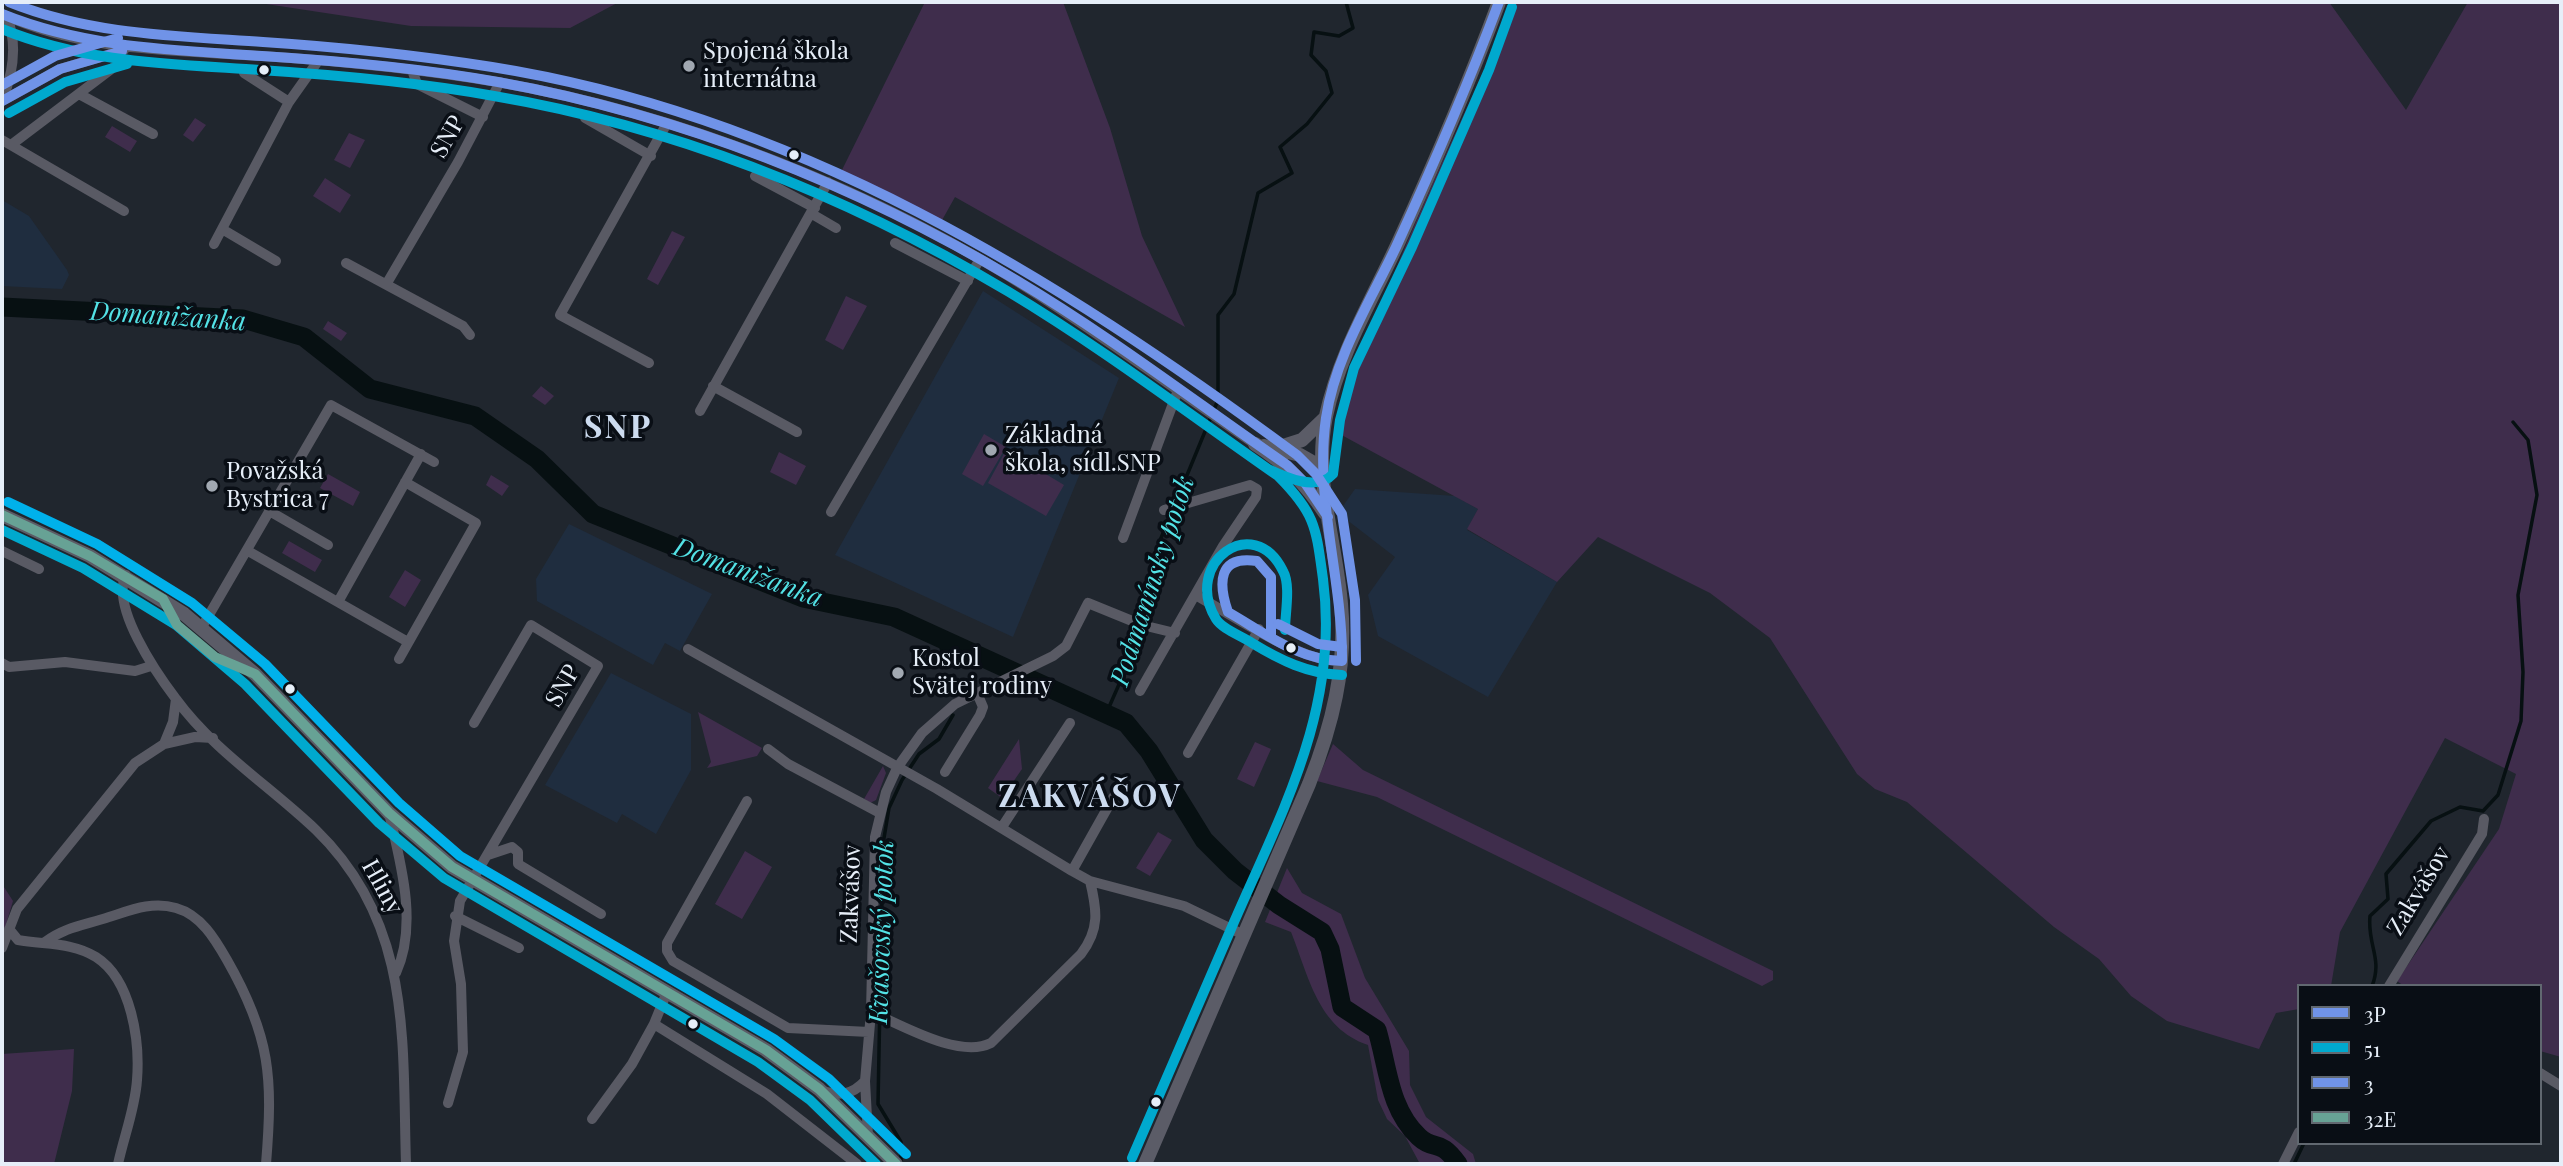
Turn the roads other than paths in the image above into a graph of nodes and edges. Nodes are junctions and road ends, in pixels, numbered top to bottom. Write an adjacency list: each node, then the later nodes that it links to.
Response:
1 (1499, 2): 36 (street)
2 (4, 15): 3 (street, SNP); 10 (street, SNP)
3 (138, 47): 4 (street, SNP); 5 (street, SNP)
4 (119, 52): 9 (street); 10 (street, SNP)
5 (318, 61): 6 (street, SNP); 11 (street)
6 (412, 70): 8 (street, SNP); 12 (street)
7 (244, 73): 11 (street)
8 (500, 82): 12 (street, SNP); 14 (street, SNP)
9 (79, 94): 15 (street); 16 (street)
10 (2, 101)
11 (289, 102): 23 (street)
12 (483, 117): 30 (street, SNP)
13 (585, 118): 17 (street)
14 (666, 125): 17 (street); 19 (street, SNP)
15 (153, 134)
16 (6, 143): 20 (street)
17 (651, 156): 32 (street)
18 (755, 176): 21 (street)
19 (828, 182): 21 (street); 26 (street, SNP)
20 (124, 211)
21 (813, 211): 22 (street); 33 (street)
22 (836, 228)
23 (222, 229): 25 (street); 27 (street)
24 (895, 243): 29 (street)
25 (214, 244)
26 (980, 260): 29 (street); 34 (street, SNP)
27 (276, 261)
28 (346, 262): 30 (street)
29 (968, 281): 47 (street)
30 (387, 283): 31 (street)
31 (470, 335)
32 (649, 363)
33 (713, 386): 35 (street); 37 (street)
34 (1178, 390): 38 (street, SNP); 50 (street)
35 (700, 411)
36 (1326, 417): 39 (street); 43 (street)
37 (797, 432)
38 (1255, 443): 39 (street); 42 (street)
39 (1275, 449): 43 (street)
40 (421, 454): 41 (street); 44 (street); 46 (street)
41 (434, 462)
42 (1287, 465): 43 (street); 49 (street)
43 (1321, 467): 49 (street)
44 (405, 482): 57 (street); 61 (street)
45 (1164, 510): 56 (street)
46 (271, 512): 51 (street); 53 (street)
47 (831, 512)
48 (2, 515): 55 (street)
49 (1328, 517): 64 (street)
50 (1123, 538)
51 (328, 545)
52 (2, 551): 54 (street)
53 (248, 551): 57 (street); 58 (street)
54 (39, 569)
55 (126, 575): 58 (street); 66 (street, Hliny)
56 (1195, 595): 59 (street); 60 (street)
57 (338, 602): 61 (street)
58 (202, 627): 80 (street)
59 (1259, 629): 64 (street); 75 (street)
60 (1175, 632): 67 (street); 68 (street, Zakvášov)
61 (408, 642): 63 (street)
62 (688, 649): 76 (street)
63 (399, 659)
64 (1342, 661): 91 (street)
65 (2, 663): 66 (street)
66 (151, 666): 69 (street, Hliny)
67 (1140, 691)
68 (977, 693): 76 (street, Zakvášov); 77 (street)
69 (176, 699): 72 (street, Hliny); 73 (street)
70 (474, 723): 84 (street, SNP)
71 (1070, 723): 83 (street)
72 (213, 738): 73 (street); 95 (street, Hliny)
73 (164, 744): 90 (street)
74 (768, 749): 81 (street)
75 (1188, 753)
76 (903, 771): 81 (street, Zakvášov); 83 (street)
77 (945, 772)
78 (1122, 782): 85 (street)
79 (747, 801): 100 (street)
80 (389, 813): 86 (street); 95 (street)
81 (880, 813): 98 (street, Zakvášov)
82 (2484, 820): 96 (street, Zakvášov)
83 (1002, 827): 85 (street)
84 (488, 855): 86 (street, SNP); 88 (street)
85 (1072, 871): 87 (street)
86 (471, 880): 89 (street); 97 (street)
87 (1090, 881): 91 (street); 98 (street)
88 (601, 914)
89 (456, 916): 94 (street); 105 (street)
90 (9, 929): 92 (street); 93 (street)
91 (1244, 935): 114 (street)
92 (45, 942): 109 (street); 110 (street)
93 (2, 948)
94 (519, 948)
95 (396, 974): 111 (street, Hliny)
96 (2390, 984)
97 (667, 992): 99 (street); 104 (street)
98 (877, 1014): 100 (street, Zakvášov)
99 (654, 1024): 106 (street); 112 (street)
100 (869, 1032): 102 (street, Zakvášov)
101 (2542, 1074): 103 (street)
102 (865, 1081): 104 (street); 108 (street, Zakvášov)
103 (2561, 1086)
104 (819, 1089): 108 (street)
105 (448, 1103)
106 (592, 1119)
107 (2297, 1136): 115 (street)
108 (868, 1137): 113 (street)
109 (118, 1164)
110 (266, 1164)
111 (406, 1164)
112 (857, 1164)
113 (896, 1164)
114 (1145, 1164)
115 (2283, 1164)

